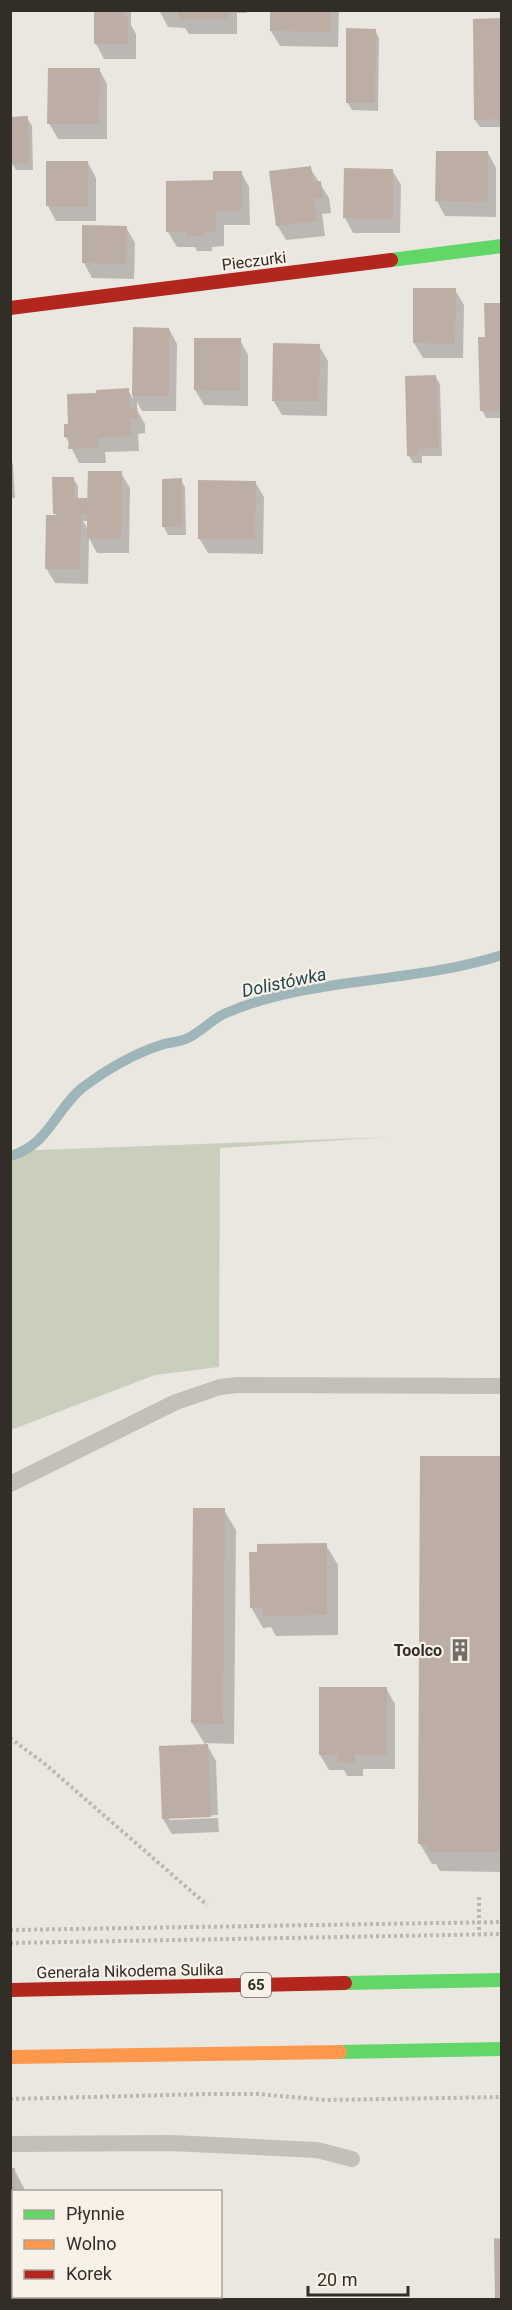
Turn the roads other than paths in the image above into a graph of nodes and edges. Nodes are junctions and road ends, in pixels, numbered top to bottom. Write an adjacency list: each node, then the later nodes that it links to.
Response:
1 (501, 246): 2 (main road, Pieczurki)
2 (10, 308)
3 (501, 1386): 4 (lane)
4 (10, 1484)
5 (501, 1980): 6 (main road, Generała Nikodema Sulika / 65)
6 (10, 1990)
7 (501, 2049): 8 (main road)
8 (10, 2057)
9 (10, 2144): 10 (lane)
10 (352, 2159)

